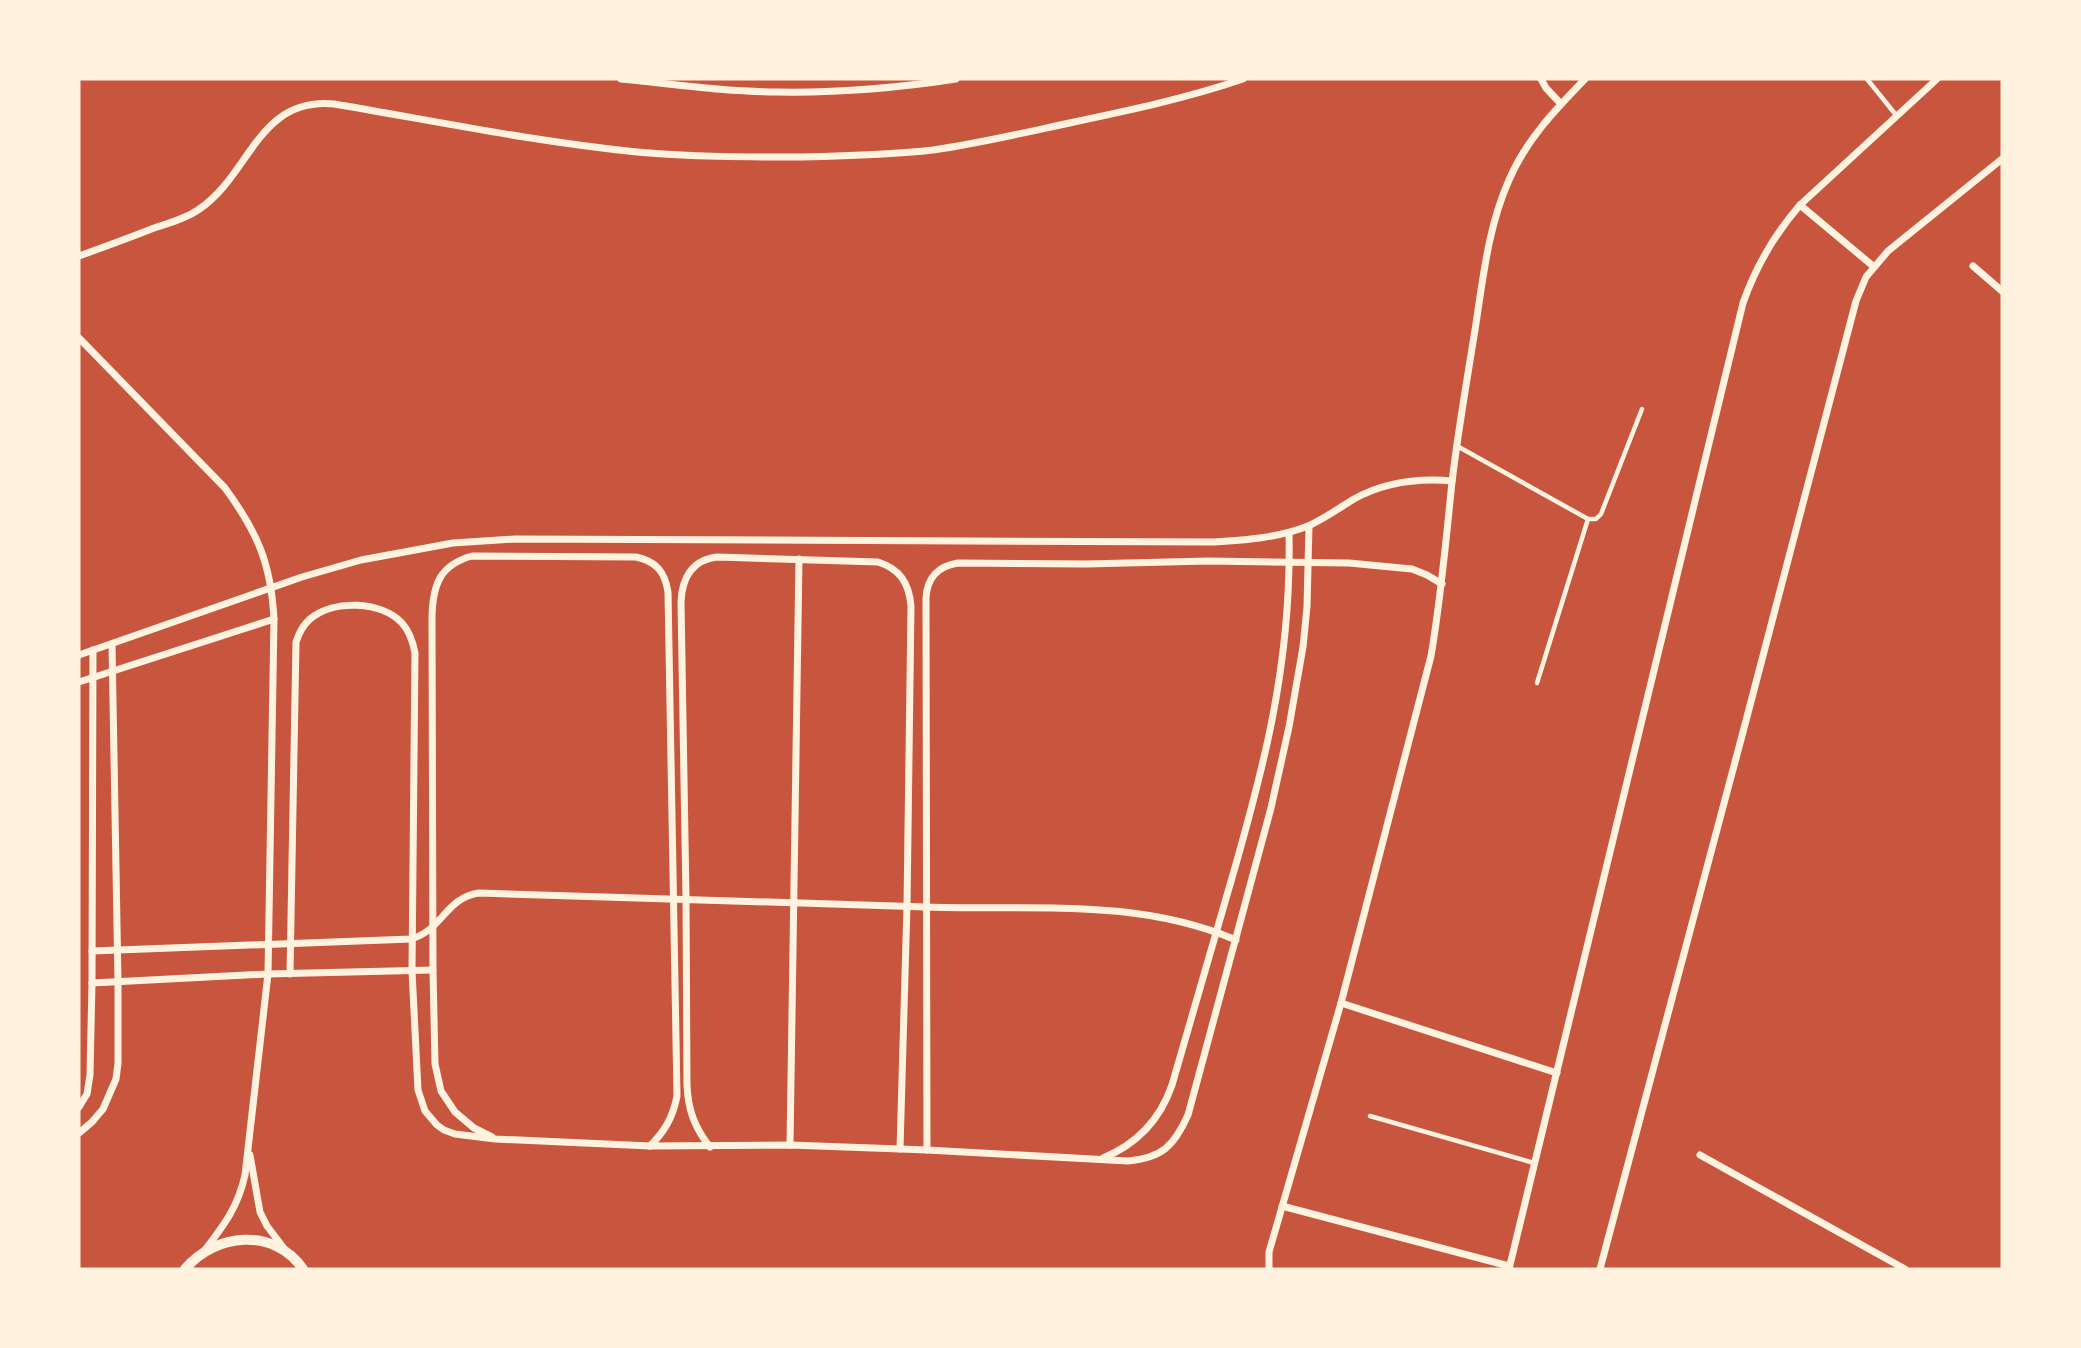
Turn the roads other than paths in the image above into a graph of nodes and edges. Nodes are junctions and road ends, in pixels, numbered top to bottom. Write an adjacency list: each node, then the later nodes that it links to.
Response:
1 (621, 79): 2 (street)
2 (956, 79)
3 (1243, 79): 12 (street)
4 (1541, 79): 8 (street)
5 (1867, 79): 9 (lane)
6 (1937, 79): 9 (street)
7 (1581, 80): 8 (street)
8 (1560, 104): 18 (street)
9 (1896, 115): 11 (street)
10 (2002, 159): 14 (street)
11 (1800, 205): 14 (street); 56 (street)
12 (79, 256)
13 (1973, 266): 15 (street)
14 (1873, 267): 77 (street)
15 (2002, 291)
16 (79, 338): 27 (street)
17 (1642, 410): 20 (lane)
18 (1457, 446): 19 (street); 20 (lane)
19 (1452, 481): 21 (street); 26 (street)
20 (1588, 519): 35 (lane)
21 (1309, 526): 22 (street); 25 (street)
22 (1289, 533): 24 (street); 27 (street)
23 (799, 559): 37 (street); 38 (street); 39 (street)
24 (1290, 563): 25 (street); 40 (street); 42 (street)
25 (1308, 563): 26 (street); 44 (street)
26 (1442, 584): 55 (street)
27 (272, 588): 28 (street); 29 (street)
28 (274, 619): 32 (street); 46 (street)
29 (112, 644): 30 (street); 32 (street)
30 (93, 650): 31 (street); 33 (street)
31 (79, 655)
32 (113, 672): 33 (street); 47 (street)
33 (94, 677): 34 (street); 48 (street)
34 (79, 682)
35 (1537, 683)
36 (672, 898): 37 (street); 41 (street); 41 (street); 63 (street)
37 (686, 898): 38 (street); 64 (street)
38 (794, 902): 39 (street); 62 (street)
39 (907, 906): 40 (street); 65 (street)
40 (928, 907): 42 (street); 66 (street)
41 (433, 928): 43 (street); 49 (street)
42 (1217, 932): 44 (street); 68 (street)
43 (411, 939): 45 (street); 45 (street); 50 (street)
44 (1236, 940): 68 (street)
45 (290, 943): 46 (street); 52 (street)
46 (268, 944): 47 (street); 51 (street)
47 (117, 949): 48 (street); 53 (street)
48 (92, 951): 54 (street)
49 (433, 970): 50 (street); 60 (street)
50 (411, 971): 52 (street); 60 (street)
51 (268, 974): 52 (street); 53 (street); 61 (street)
52 (290, 974)
53 (118, 982): 54 (street); 59 (street)
54 (92, 983): 57 (street)
55 (1341, 1003): 56 (street); 70 (street)
56 (1557, 1073): 69 (street)
57 (79, 1107)
58 (1370, 1116): 69 (lane)
59 (79, 1133)
60 (495, 1139): 63 (street)
61 (249, 1144): 71 (street); 72 (street)
62 (790, 1145): 64 (street); 65 (street)
63 (650, 1146): 64 (street)
64 (710, 1147)
65 (900, 1149): 66 (street)
66 (927, 1150): 68 (street)
67 (1700, 1155): 78 (street)
68 (1100, 1159)
69 (1534, 1163): 74 (street)
70 (1282, 1206): 74 (street); 76 (street)
71 (204, 1252): 72 (street); 75 (street)
72 (287, 1253): 73 (street)
73 (303, 1268)
74 (1509, 1268)
75 (185, 1269)
76 (1269, 1269)
77 (1600, 1269)
78 (1905, 1269)

